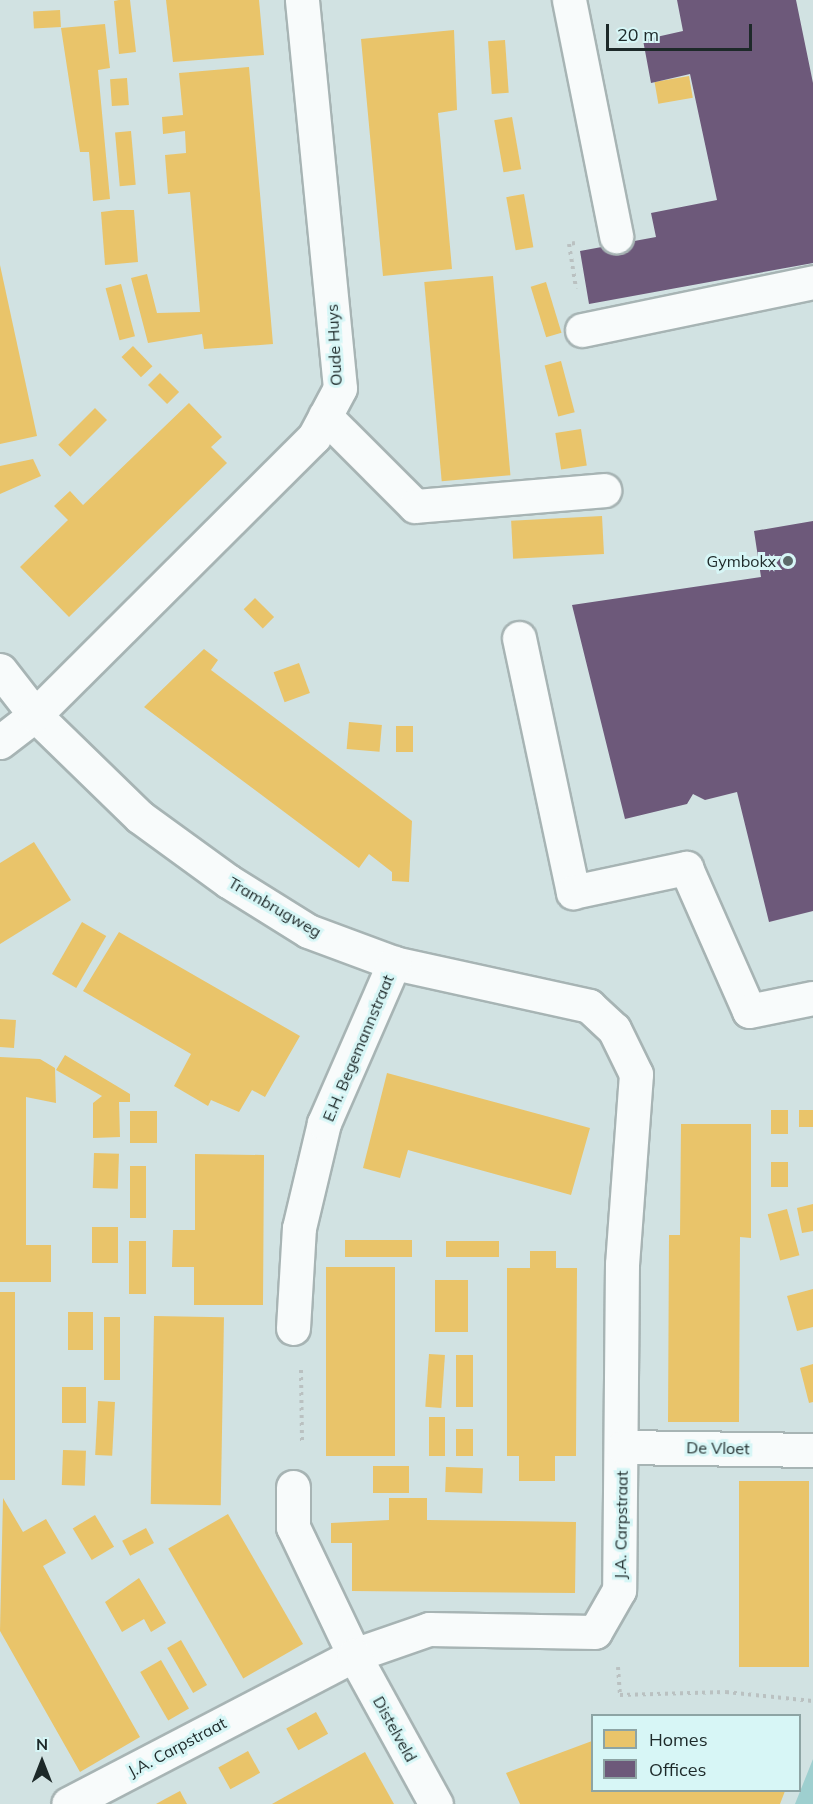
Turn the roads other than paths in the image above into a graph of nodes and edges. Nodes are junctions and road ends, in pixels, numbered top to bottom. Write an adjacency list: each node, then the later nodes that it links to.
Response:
1 (302, 0): 6 (street, Oude Huys)
2 (569, 0): 3 (street)
3 (616, 236)
4 (813, 282): 5 (street)
5 (582, 330)
6 (325, 416): 7 (street); 10 (street, Oude Huys)
7 (604, 490)
8 (519, 638): 13 (street)
9 (0, 670): 10 (street, Trambrugweg)
10 (35, 715): 11 (street, Oude Huys); 12 (street, Trambrugweg)
11 (0, 741)
12 (394, 963): 14 (street, Trambrugweg); 15 (street, E.H. Begemannstraat)
13 (813, 998)
14 (614, 1029): 16 (street, J.A. Carpstraat)
15 (293, 1328)
16 (623, 1447): 17 (street, De Vloet); 19 (street, J.A. Carpstraat)
17 (813, 1450)
18 (293, 1487): 19 (street)
19 (354, 1655): 20 (street, J.A. Carpstraat); 21 (street, Distelveld)
20 (68, 1804)
21 (436, 1804)

